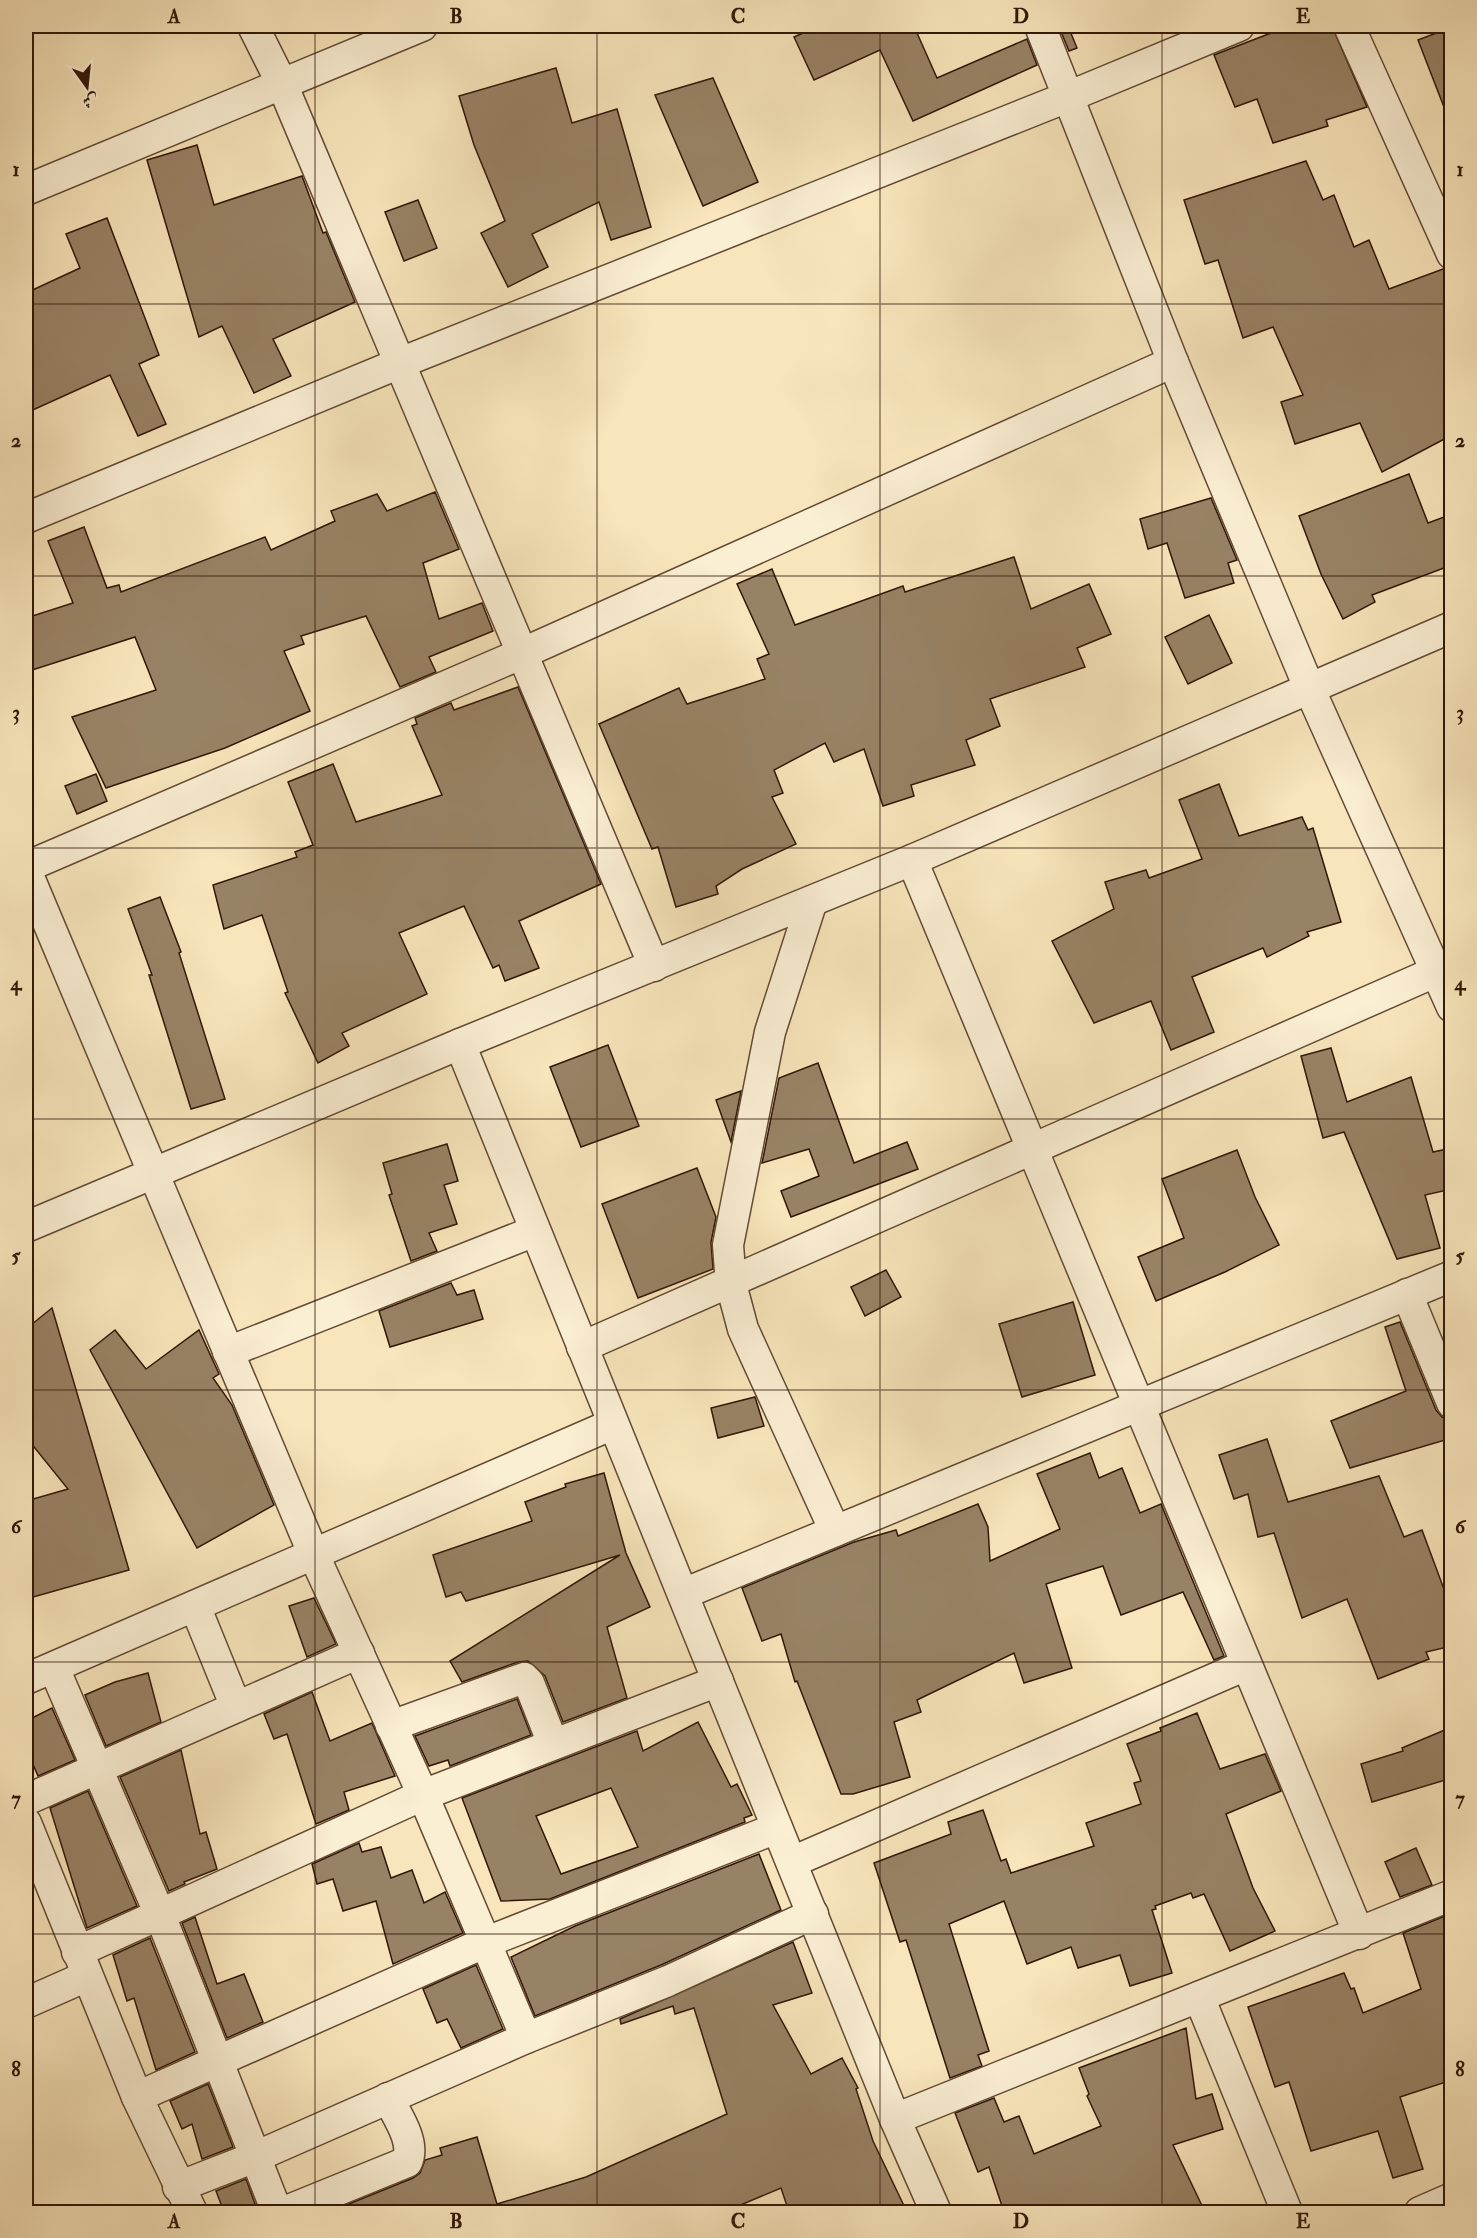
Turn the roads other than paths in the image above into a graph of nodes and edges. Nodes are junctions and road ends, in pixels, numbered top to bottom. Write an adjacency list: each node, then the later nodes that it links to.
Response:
1 (253, 26): 6 (street)
2 (422, 26): 6 (street)
3 (1040, 26): 7 (street)
4 (1239, 26): 7 (street)
5 (1349, 26): 9 (street)
6 (282, 84): 8 (street); 11 (street)
7 (1070, 96): 10 (street); 11 (street)
8 (26, 190)
9 (1452, 254)
10 (1173, 362): 14 (street); 15 (street)
11 (400, 363): 12 (street); 14 (street)
12 (26, 518)
13 (1452, 627): 15 (street)
14 (523, 653): 17 (street); 19 (street)
15 (1310, 690): 16 (street); 20 (street)
16 (912, 860): 18 (street); 23 (street)
17 (26, 868): 24 (street)
18 (812, 901): 19 (street); 28 (street)
19 (654, 966): 22 (street)
20 (1436, 972): 21 (street); 23 (street)
21 (1452, 1007)
22 (460, 1044): 24 (street); 26 (street)
23 (1032, 1152): 28 (street); 33 (street)
24 (154, 1175): 25 (street); 31 (street)
25 (26, 1227)
26 (535, 1231): 30 (street); 31 (street)
27 (1452, 1276): 29 (street)
28 (731, 1284): 30 (street); 35 (street)
29 (1407, 1294): 32 (street); 33 (street)
30 (582, 1347): 34 (street)
31 (228, 1352): 36 (street)
32 (1452, 1403)
33 (1137, 1406): 35 (street); 40 (street)
34 (613, 1424): 36 (street); 37 (street)
35 (835, 1531): 37 (street)
36 (313, 1553): 38 (street); 39 (street)
37 (683, 1594): 43 (street)
38 (195, 1606): 41 (street); 44 (street)
39 (358, 1653): 44 (street); 45 (street)
40 (1246, 1665): 52 (street); 56 (street)
41 (54, 1668): 42 (street); 47 (street)
42 (26, 1679)
43 (718, 1681): 46 (street); 51 (street)
44 (236, 1707): 47 (street)
45 (392, 1726): 46 (street); 48 (street)
46 (554, 1744): 48 (street)
47 (97, 1768): 49 (street); 55 (street)
48 (423, 1795): 55 (street); 57 (street)
49 (26, 1800)
50 (26, 1822): 58 (street)
51 (777, 1828): 52 (street); 57 (street)
52 (792, 1862): 54 (street)
53 (1452, 1894): 56 (street)
54 (813, 1914): 61 (street); 65 (street)
55 (160, 1915): 58 (street); 62 (street)
56 (1359, 1934): 59 (street)
57 (484, 1943): 61 (street); 62 (street)
58 (82, 1964): 60 (street); 63 (street)
59 (1199, 1997): 65 (street); 73 (street)
60 (26, 2003)
61 (526, 2038): 64 (street)
62 (219, 2063): 63 (street); 66 (street)
63 (137, 2097): 67 (street)
64 (388, 2098): 66 (street); 71 (street)
65 (895, 2119): 72 (street)
66 (255, 2157): 67 (street); 70 (street)
67 (178, 2187): 69 (street)
68 (1452, 2198): 74 (street)
69 (192, 2212)
70 (277, 2212)
71 (284, 2212)
72 (936, 2212)
73 (1287, 2212)
74 (1420, 2212)

